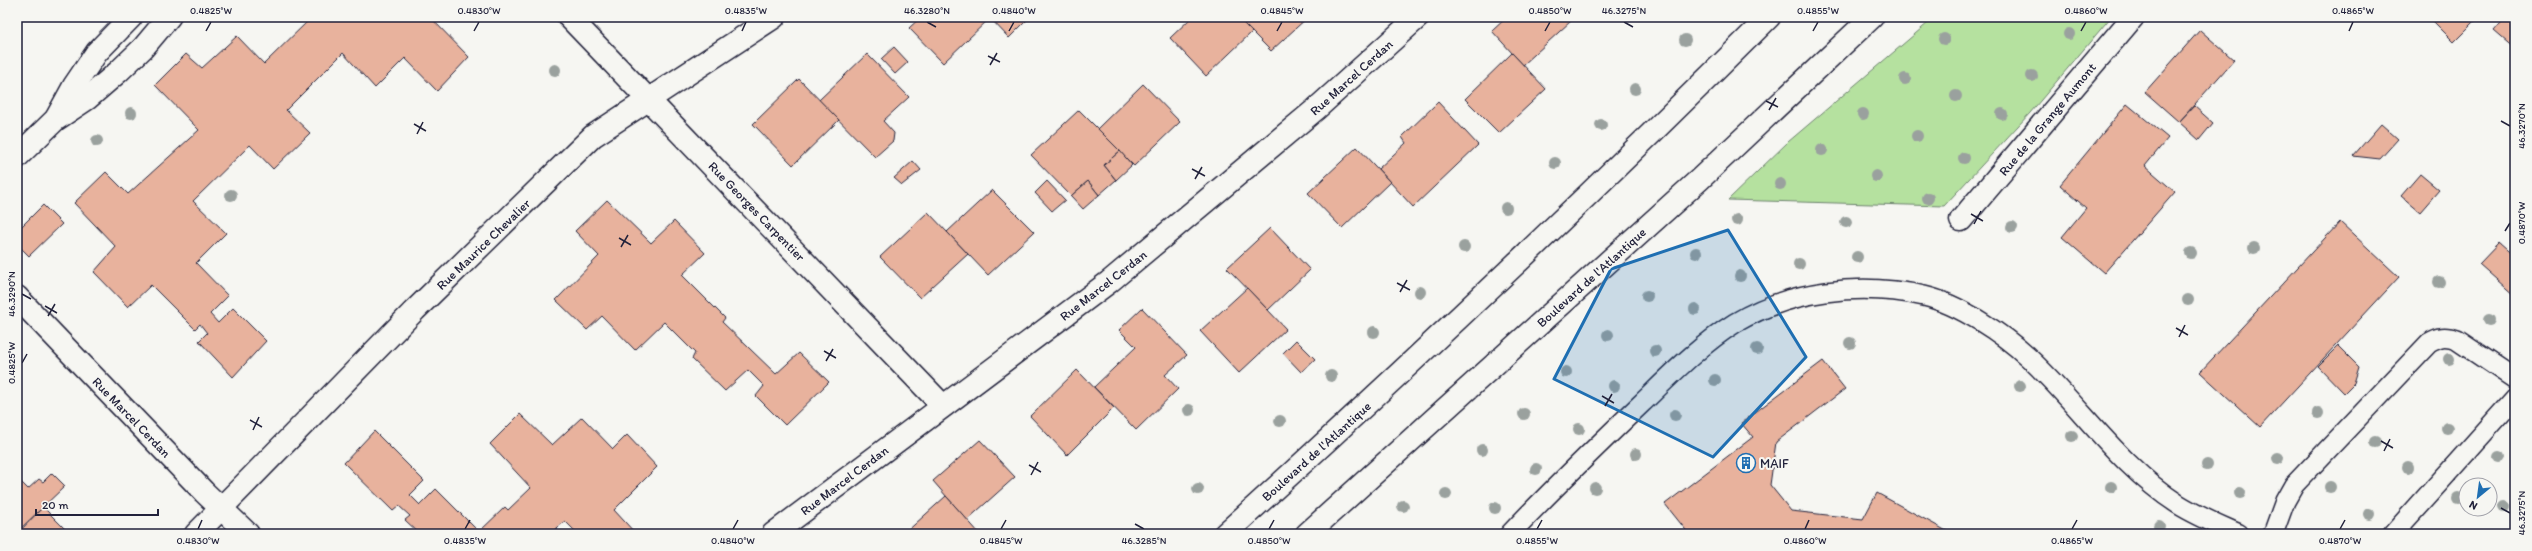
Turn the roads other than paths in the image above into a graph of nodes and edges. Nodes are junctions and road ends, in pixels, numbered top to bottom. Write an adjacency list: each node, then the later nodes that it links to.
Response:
1 (131, 17): 10 (street)
2 (169, 17): 10 (street)
3 (569, 17): 9 (street, Rue Georges Carpentier)
4 (774, 17): 9 (street, Rue Maurice Chevalier)
5 (1418, 17): 16 (street, Rue Marcel Cerdan)
6 (1769, 17): 21 (street, Boulevard de l'Atlantique)
7 (1872, 17): 22 (street, Boulevard de l'Atlantique)
8 (2134, 17): 12 (street, Rue de la Grange Aumont)
9 (648, 101): 16 (street, Rue Georges Carpentier); 17 (street, Rue Maurice Chevalier)
10 (55, 120): 11 (street)
11 (17, 157)
12 (1961, 220)
13 (17, 297): 17 (street, Rue Marcel Cerdan)
14 (2515, 379): 25 (lane)
15 (2515, 398): 26 (lane)
16 (943, 406): 20 (street, Rue Marcel Cerdan)
17 (222, 508): 18 (street, Rue Maurice Chevalier); 19 (street, Rue Marcel Cerdan)
18 (196, 534)
19 (248, 534)
20 (773, 534)
21 (1225, 534)
22 (1307, 534)
23 (1510, 534): 24 (lane)
24 (2239, 534)
25 (2273, 534)
26 (2393, 534)

